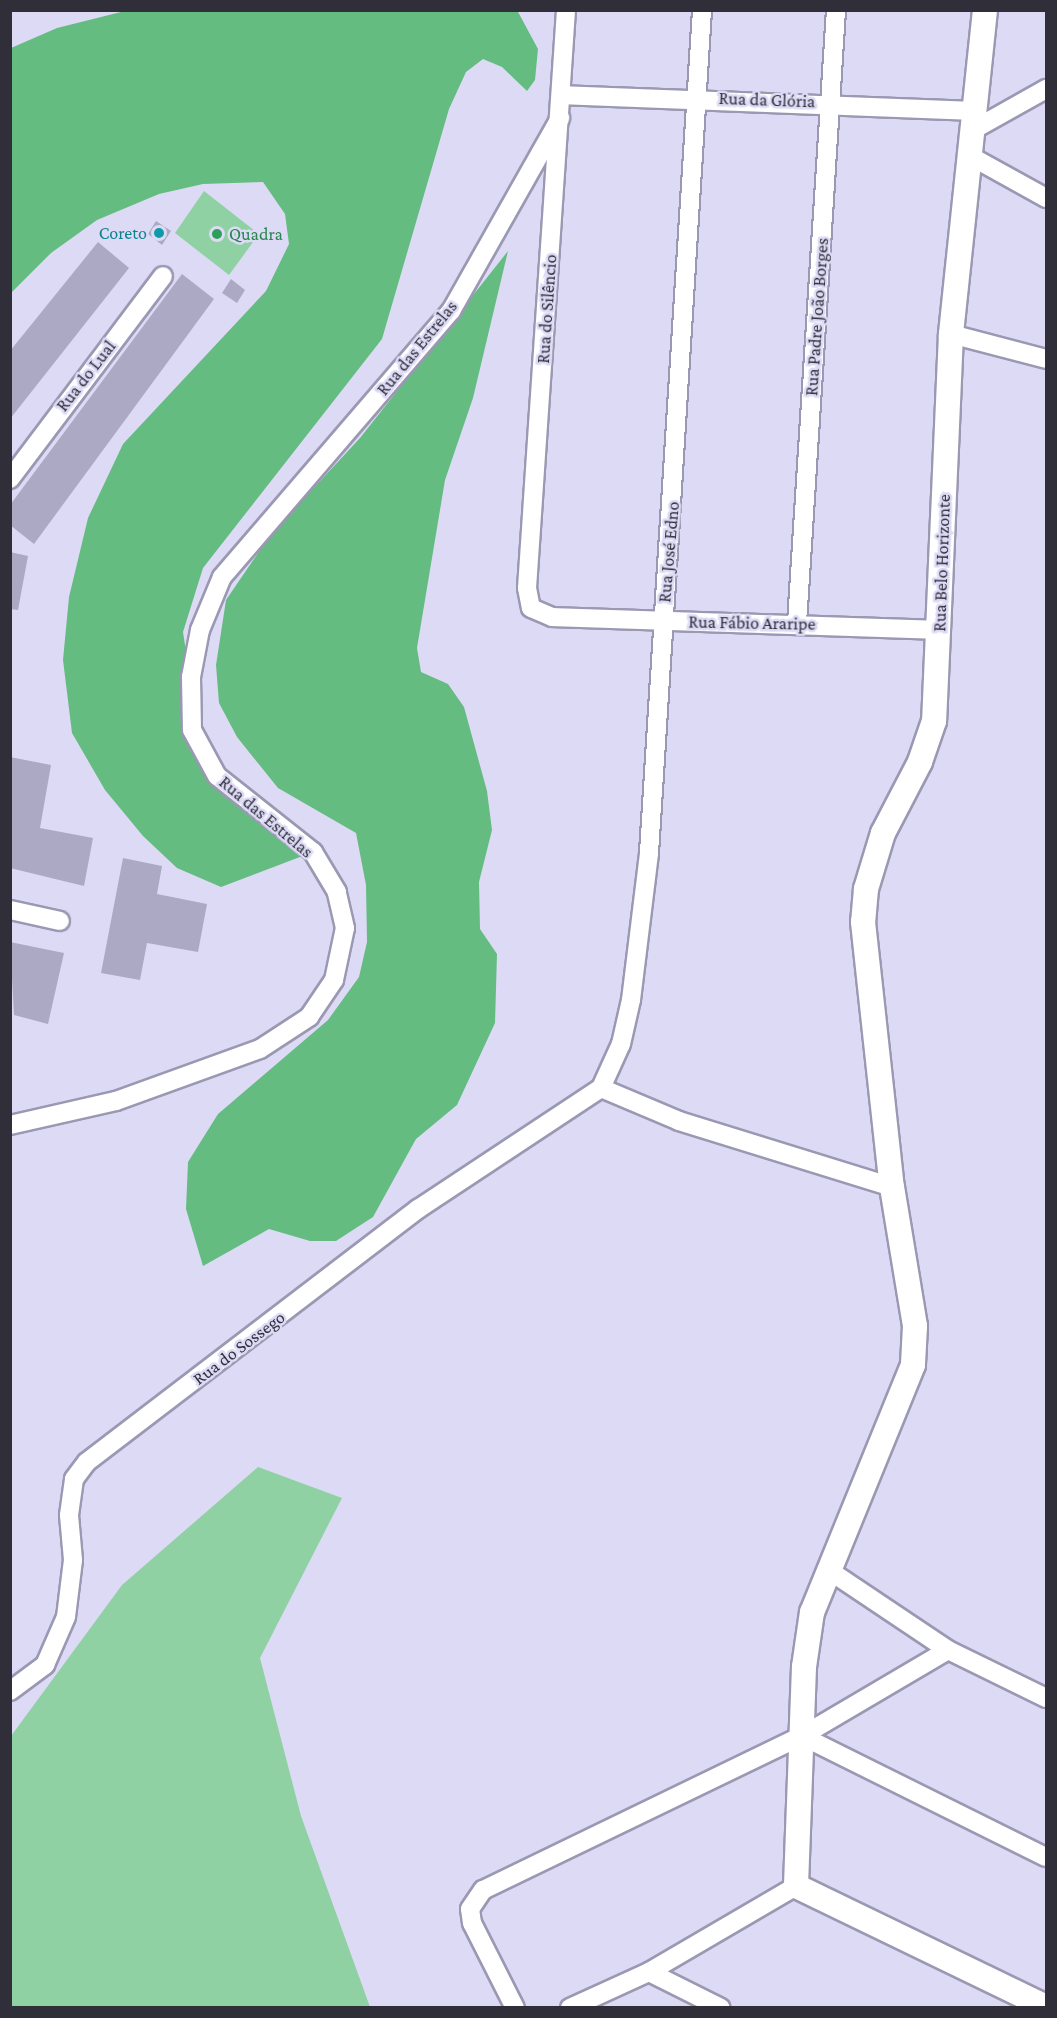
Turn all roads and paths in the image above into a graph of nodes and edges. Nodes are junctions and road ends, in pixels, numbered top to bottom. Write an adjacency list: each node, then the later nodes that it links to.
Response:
1 (566, 10): 6 (street, Rua do Silêncio)
2 (702, 10): 7 (street, Rua José Edno)
3 (836, 10): 8 (street, Rua Padre João Borges)
4 (985, 10): 10 (street, Rua Belo Horizonte)
5 (1047, 89): 10 (street)
6 (561, 95): 7 (street, Rua da Glória); 9 (street, Rua do Silêncio)
7 (697, 97): 8 (street, Rua da Glória); 18 (street, Rua José Edno)
8 (830, 103): 10 (street, Rua da Glória); 19 (street, Rua Padre João Borges)
9 (560, 118): 17 (street, Rua do Silêncio); 24 (street, Rua das Estrelas)
10 (973, 120): 11 (street, Rua Belo Horizonte)
11 (972, 157): 12 (street); 14 (street, Rua Belo Horizonte)
12 (1047, 198)
13 (163, 276): 16 (street, Rua do Lual)
14 (951, 334): 15 (street); 20 (street, Rua Belo Horizonte)
15 (1047, 359)
16 (10, 479)
17 (531, 608): 18 (street, Rua Fábio Araripe)
18 (663, 622): 19 (street, Rua Fábio Araripe); 23 (street, Rua José Edno)
19 (797, 623): 20 (street, Rua Fábio Araripe)
20 (940, 630): 25 (street, Rua Belo Horizonte)
21 (10, 910): 22 (street)
22 (60, 921)
23 (601, 1088): 25 (street); 28 (street, Rua do Sossego)
24 (10, 1125)
25 (892, 1187): 26 (street, Rua Belo Horizonte)
26 (827, 1569): 27 (street); 30 (street, Rua Belo Horizonte)
27 (948, 1650): 29 (street); 30 (street)
28 (10, 1690)
29 (1047, 1698)
30 (802, 1736): 31 (street); 32 (street, Rua Belo Horizonte); 34 (street)
31 (1047, 1857)
32 (796, 1886): 33 (street); 37 (street)
33 (650, 1971): 35 (street); 36 (street)
34 (515, 2007)
35 (570, 2007)
36 (722, 2007)
37 (1047, 2007)

